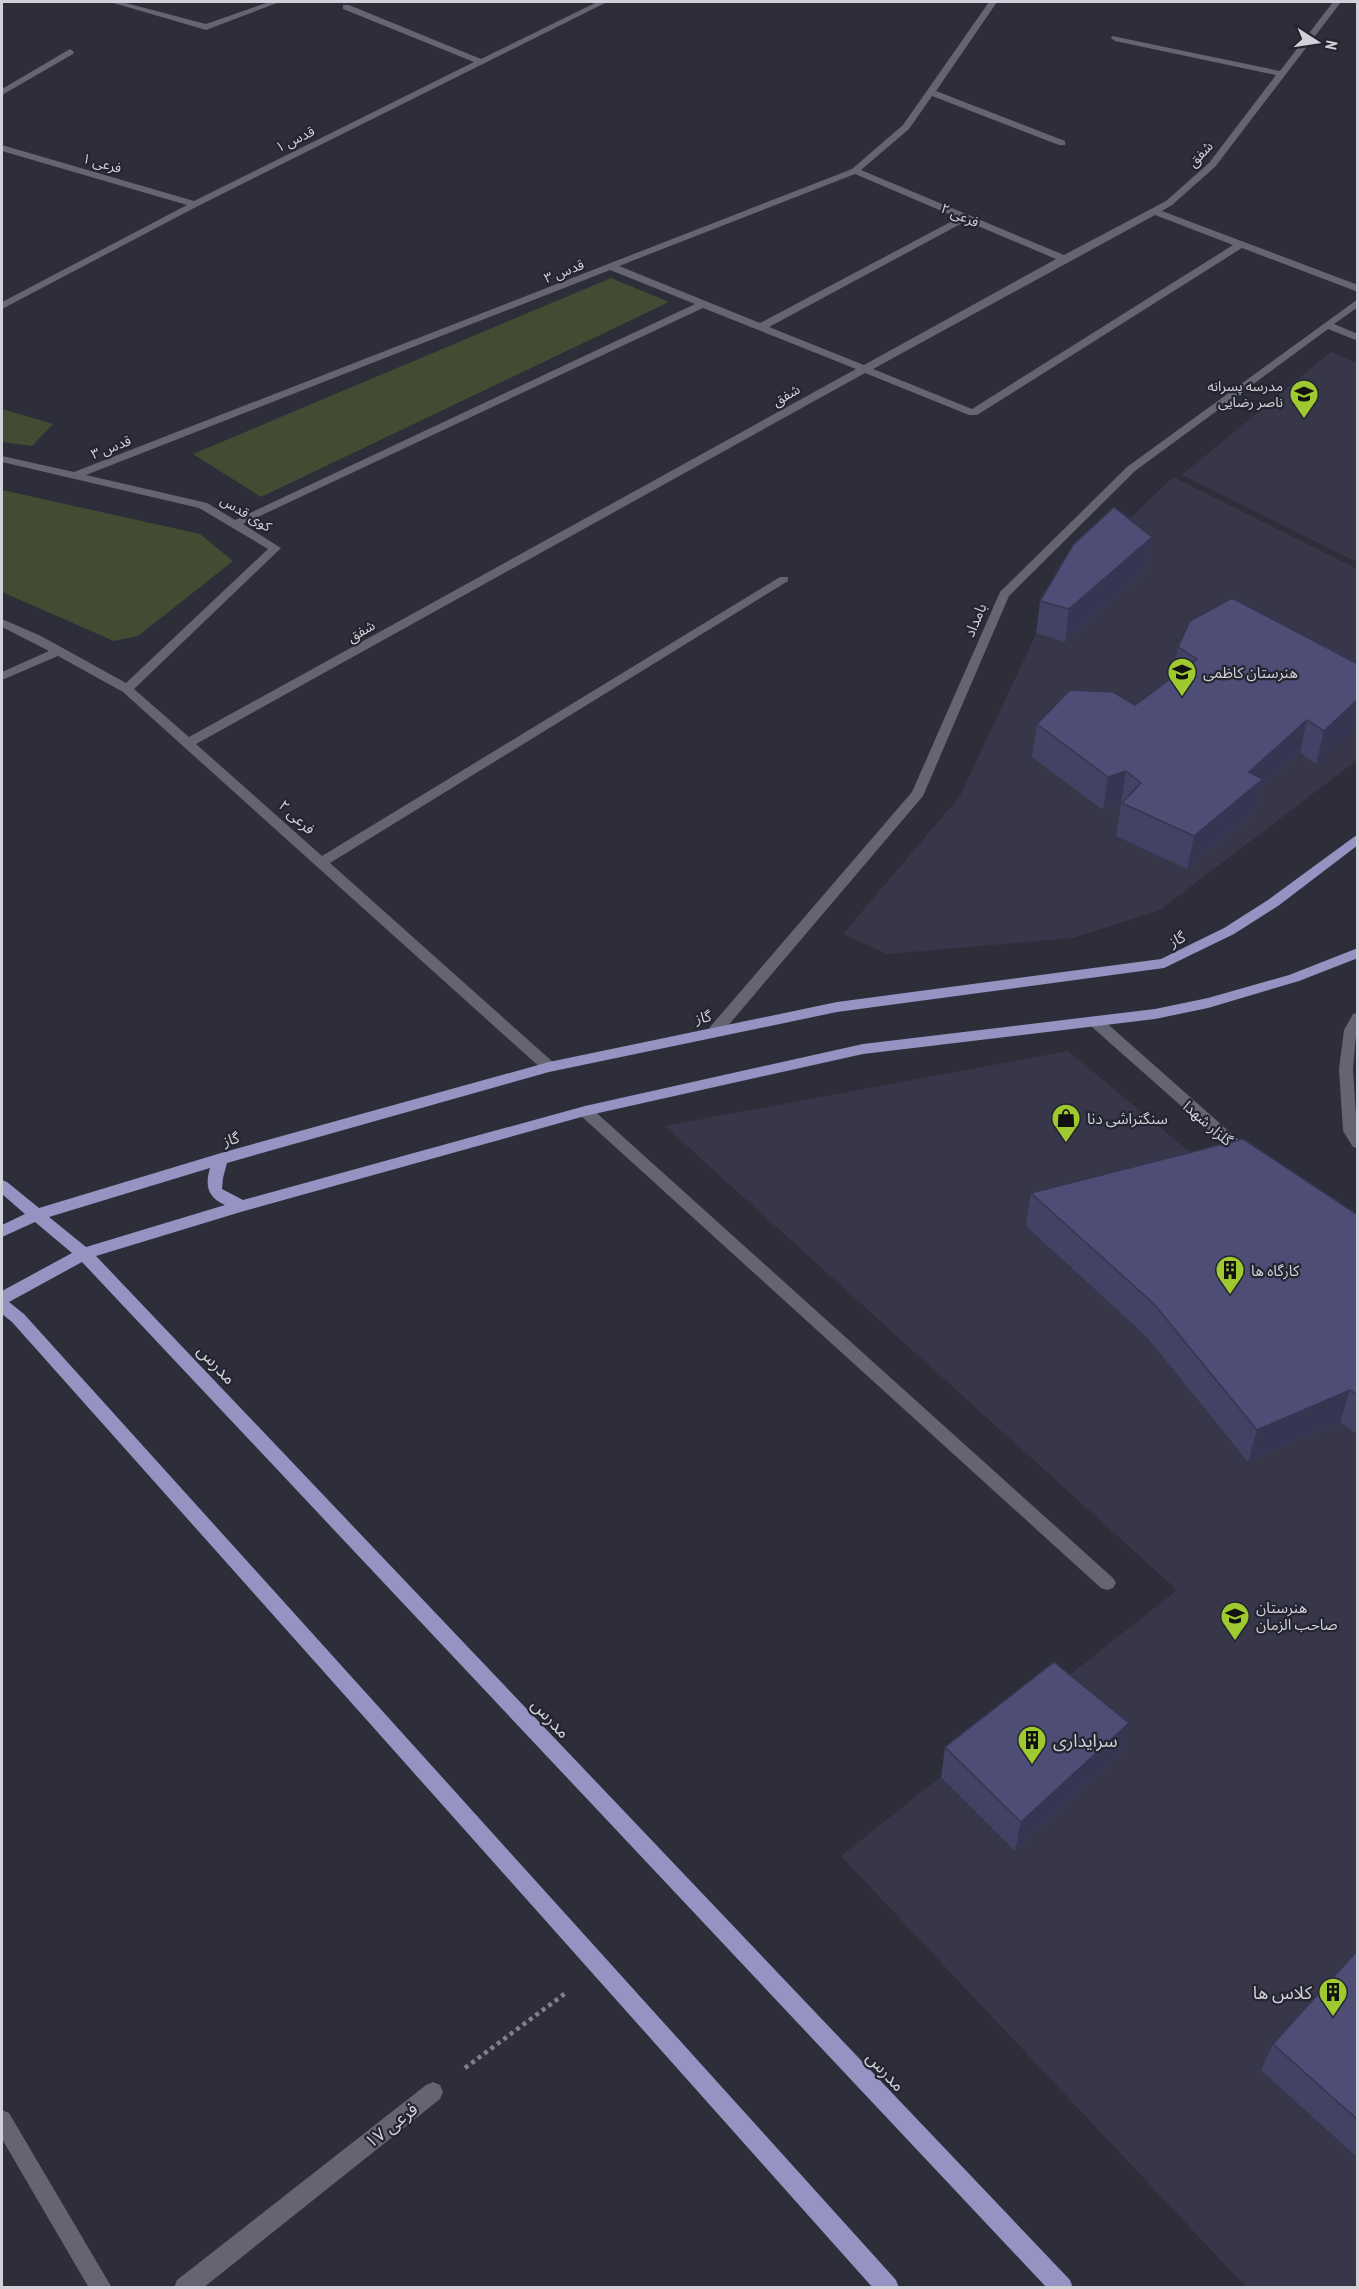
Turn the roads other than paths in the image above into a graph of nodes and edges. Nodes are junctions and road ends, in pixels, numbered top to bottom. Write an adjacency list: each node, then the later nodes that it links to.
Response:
1 (114, 2): 5 (street)
2 (603, 2): 9 (street, قدس ۱)
3 (993, 2): 12 (street, قدس ۳)
4 (1337, 2): 10 (street, شفق)
5 (273, 3)
6 (346, 7): 9 (street)
7 (1115, 38): 10 (street)
8 (70, 52): 11 (street)
9 (481, 62): 16 (street, قدس ۱)
10 (1282, 74): 17 (street, شفق)
11 (2, 92)
12 (930, 92): 13 (street); 15 (street, قدس ۳)
13 (1062, 143)
14 (2, 148): 16 (street, فرعی ۱)
15 (855, 171): 18 (street, فرعی ۲); 21 (street, قدس ۳)
16 (195, 204): 25 (street, قدس ۱)
17 (1154, 211): 19 (street); 20 (street, شفق)
18 (966, 217): 20 (street, فرعی ۲); 27 (street)
19 (1241, 244): 22 (street); 29 (street)
20 (1064, 259): 29 (street, شفق)
21 (612, 267): 24 (street); 31 (street, قدس ۳)
22 (1358, 289)
23 (1358, 302): 26 (street, بامداد)
24 (705, 303): 27 (street); 32 (street)
25 (2, 306)
26 (1327, 325): 28 (street); 44 (street, بامداد)
27 (762, 326): 29 (street)
28 (1358, 338)
29 (865, 368): 38 (street, شفق)
30 (2, 459): 31 (street, کوی قدس)
31 (76, 475): 32 (street, کوی قدس)
32 (235, 524): 37 (street, کوی قدس)
33 (784, 579): 40 (street)
34 (2, 623): 35 (street, فرعی ۲)
35 (58, 651): 36 (street); 37 (street, فرعی ۲)
36 (2, 676)
37 (127, 689): 38 (street, فرعی ۲)
38 (188, 743): 40 (street, فرعی ۲)
39 (1358, 838): 44 (main road, گاز)
40 (322, 862): 45 (street, فرعی ۲)
41 (1358, 953): 43 (main road)
42 (1358, 1018): 47 (street)
43 (1097, 1023): 46 (main road); 49 (street, گلزار شهدا)
44 (715, 1032): 45 (main road, گاز)
45 (549, 1067): 48 (main road, گاز)
46 (585, 1111): 51 (main road); 57 (street)
47 (1358, 1143)
48 (220, 1159): 51 (main road); 52 (main road, گاز)
49 (1261, 1166)
50 (2, 1186): 52 (main road, مدرس)
51 (244, 1205): 54 (main road)
52 (36, 1215): 53 (main road, گاز); 54 (main road, مدرس)
53 (2, 1231)
54 (84, 1254): 55 (main road); 63 (main road, مدرس)
55 (2, 1298)
56 (2, 1305): 62 (main road)
57 (1107, 1583)
58 (433, 2092): 61 (street, فرعی ۱۷)
59 (2, 2120): 60 (street)
60 (102, 2288)
61 (185, 2288)
62 (888, 2288)
63 (1062, 2288)

